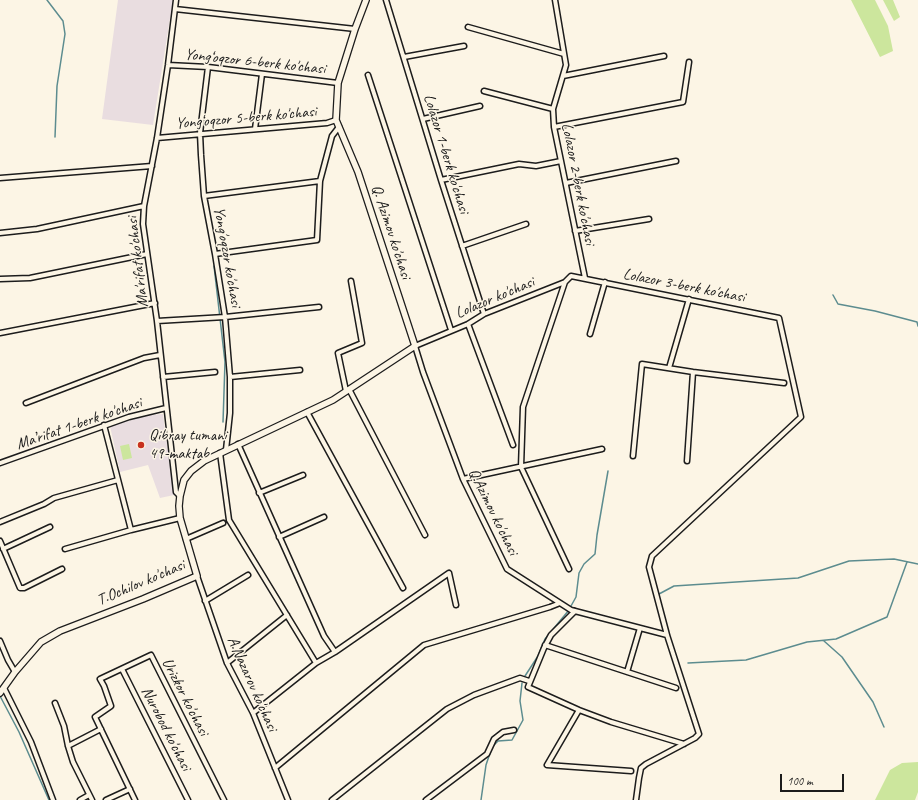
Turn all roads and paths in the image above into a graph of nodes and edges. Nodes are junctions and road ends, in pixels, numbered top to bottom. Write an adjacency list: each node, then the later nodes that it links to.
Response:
1 (176, 0): 5 (street, Ma'rifat ko'chasi)
2 (366, 0): 7 (main road)
3 (386, 0): 11 (street, Lolazor 1-berk ko'chasi)
4 (555, 0): 9 (street, Lolazor 2-berk ko'chasi)
5 (175, 9): 7 (street); 13 (street, Ma'rifat ko'chasi)
6 (468, 27): 9 (street)
7 (355, 29): 18 (main road)
8 (464, 46): 11 (street)
9 (564, 54): 17 (street, Lolazor 2-berk ko'chasi)
10 (664, 56): 17 (street)
11 (404, 57): 22 (street, Lolazor 1-berk ko'chasi)
12 (689, 62): 25 (street)
13 (168, 65): 14 (street, Yong‘oqzor 6-berk ko'chasi); 28 (street, Ma'rifat ko'chasi)
14 (208, 68): 15 (street, Yong‘oqzor 6-berk ko'chasi); 27 (street, Yong'oqzor ko'chasi)
15 (262, 74): 18 (street, Yong‘oqzor 6-berk ko'chasi); 26 (street)
16 (368, 75): 57 (street)
17 (563, 76): 21 (street, Lolazor 2-berk ko'chasi)
18 (338, 83): 23 (main road)
19 (484, 91): 21 (street)
20 (480, 106): 22 (street)
21 (553, 109): 25 (street, Lolazor 2-berk ko'chasi)
22 (423, 119): 33 (street, Lolazor 1-berk ko'chasi)
23 (336, 120): 24 (main road, Q. Azimov ko'chasi); 26 (street, Yong‘oqzor 5-berk ko'chasi)
24 (339, 127): 34 (street); 60 (main road, Q. Azimov ko'chasi)
25 (554, 127): 30 (street, Lolazor 2-berk ko'chasi)
26 (256, 129): 27 (street, Yong‘oqzor 5-berk ko'chasi)
27 (200, 134): 28 (street, Yong‘oqzor 5-berk ko'chasi); 36 (street, Yong'oqzor ko'chasi)
28 (157, 138): 31 (street, Ma'rifat ko'chasi)
29 (676, 160): 35 (street)
30 (561, 161): 33 (street); 35 (street, Lolazor 2-berk ko'chasi)
31 (152, 166): 32 (street); 37 (street, Ma'rifat ko'chasi)
32 (0, 178)
33 (441, 180): 42 (street, Lolazor 1-berk ko'chasi)
34 (320, 181): 36 (street); 44 (street)
35 (566, 183): 40 (street, Lolazor 2-berk ko'chasi)
36 (204, 196): 44 (street, Yong'oqzor ko'chasi)
37 (144, 206): 41 (street); 43 (street, Ma'rifat ko'chasi)
38 (649, 219): 40 (street)
39 (526, 224): 42 (street)
40 (575, 231): 45 (street, Lolazor 2-berk ko'chasi)
41 (0, 233)
42 (462, 246): 53 (street, Lolazor 1-berk ko'chasi)
43 (147, 254): 46 (street); 51 (street, Ma'rifat ko'chasi)
44 (215, 254): 54 (street, Yong'oqzor ko'chasi)
45 (585, 278): 48 (street, Lolazor ko'chasi); 49 (street, Lolazor 3-berk ko'chasi)
46 (0, 279)
47 (351, 281): 69 (street)
48 (565, 282): 53 (street, Lolazor ko'chasi); 82 (street)
49 (605, 282): 50 (street, Lolazor 3-berk ko'chasi); 59 (street)
50 (689, 299): 62 (street); 111 (street, Lolazor 3-berk ko'chasi)
51 (155, 303): 55 (street, Ma'rifat ko'chasi); 58 (street)
52 (319, 307): 54 (street)
53 (484, 314): 56 (street, Lolazor ko'chasi)
54 (225, 317): 55 (street); 67 (street, Yong'oqzor ko'chasi)
55 (157, 322): 61 (street, Ma'rifat ko'chasi)
56 (468, 324): 57 (street, Lolazor ko'chasi); 75 (street)
57 (451, 330): 60 (street, Lolazor ko'chasi)
58 (0, 333)
59 (590, 334)
60 (415, 346): 69 (main road, T.Ochilov ko'chasi); 84 (street, Q.Azimov ko'chasi)
61 (160, 355): 66 (street, Ma'rifat ko'chasi); 70 (street)
62 (669, 368): 65 (street); 79 (street)
63 (300, 370): 67 (street)
64 (216, 372): 66 (street)
65 (694, 372): 68 (street); 80 (street)
66 (163, 377): 71 (street, Ma'rifat ko'chasi)
67 (230, 378): 77 (street, Yong'oqzor ko'chasi)
68 (784, 383)
69 (348, 390): 72 (main road, T.Ochilov ko'chasi); 94 (street)
70 (26, 402)
71 (166, 408): 73 (street, Ma’rifat 1-berk ko'chasi); 87 (street, Ma'rifat ko'chasi)
72 (307, 412): 74 (main road, T.Ochilov ko'chasi); 104 (street)
73 (104, 426): 81 (street, Ma’rifat 1-berk ko'chasi); 85 (street)
74 (238, 444): 77 (main road, T.Ochilov ko'chasi); 86 (street)
75 (513, 445)
76 (602, 449): 82 (street)
77 (226, 450): 78 (main road, T.Ochilov ko'chasi)
78 (220, 453): 87 (main road, T.Ochilov ko'chasi); 109 (street)
79 (633, 456)
80 (687, 461)
81 (0, 463)
82 (521, 467): 84 (street); 101 (street)
83 (302, 475): 86 (street)
84 (463, 479): 106 (street, Q.Azimov ko'chasi)
85 (118, 480): 90 (street); 93 (street)
86 (260, 493): 95 (street)
87 (180, 496): 89 (main road, T.Ochilov ko'chasi)
88 (324, 517): 95 (street)
89 (180, 518): 93 (street); 96 (main road, T.Ochilov ko'chasi)
90 (0, 522)
91 (223, 523): 96 (street)
92 (50, 527): 98 (street)
93 (132, 530): 99 (street)
94 (425, 535)
95 (279, 537): 114 (street)
96 (186, 539): 103 (main road, T.Ochilov ko'chasi)
97 (0, 541): 98 (street)
98 (3, 548): 100 (street)
99 (66, 549)
100 (62, 569)
101 (569, 569)
102 (248, 575): 105 (street)
103 (197, 576): 105 (street, A.Nazarov ko'chasi); 118 (main road, T.Ochilov ko'chasi)
104 (403, 588)
105 (205, 601): 115 (street, A.Nazarov ko'chasi)
106 (560, 602): 108 (street, Q.Azimov ko'chasi); 130 (street)
107 (456, 605): 114 (street)
108 (575, 611): 110 (street, Q.Azimov ko'chasi); 113 (street)
109 (287, 615): 115 (street); 116 (street)
110 (640, 628): 111 (street, Q.Azimov ko'chasi); 119 (street)
111 (667, 635): 128 (street)
112 (0, 641): 118 (street)
113 (545, 645): 119 (street); 120 (street)
114 (335, 652): 116 (street)
115 (227, 663): 125 (street, A.Nazarov ko'chasi)
116 (316, 663): 125 (street)
117 (122, 669): 126 (street, Urizkor ko'chasi); 139 (street, Nurobod ko'chasi); 140 (street, Urizkor ko'chasi)
118 (15, 672): 122 (main road, T.Ochilov ko'chasi)
119 (627, 672): 121 (street)
120 (529, 681): 124 (street); 142 (street)
121 (676, 688)
122 (2, 691): 134 (street)
123 (55, 703): 129 (street)
124 (579, 710): 128 (street); 131 (street)
125 (252, 713): 130 (street, A.Nazarov ko'chasi)
126 (101, 729): 129 (street); 132 (street)
127 (514, 730): 143 (street)
128 (684, 744): 144 (street)
129 (68, 746): 133 (street)
130 (275, 768): 141 (street, A.Nazarov ko'chasi)
131 (632, 771)
132 (130, 789): 137 (street); 138 (street)
133 (89, 795): 135 (street); 136 (street)
134 (53, 800)
135 (80, 800)
136 (92, 800)
137 (106, 800)
138 (135, 800)
139 (188, 800)
140 (224, 800)
141 (288, 800)
142 (332, 800)
143 (426, 800)
144 (636, 800)

